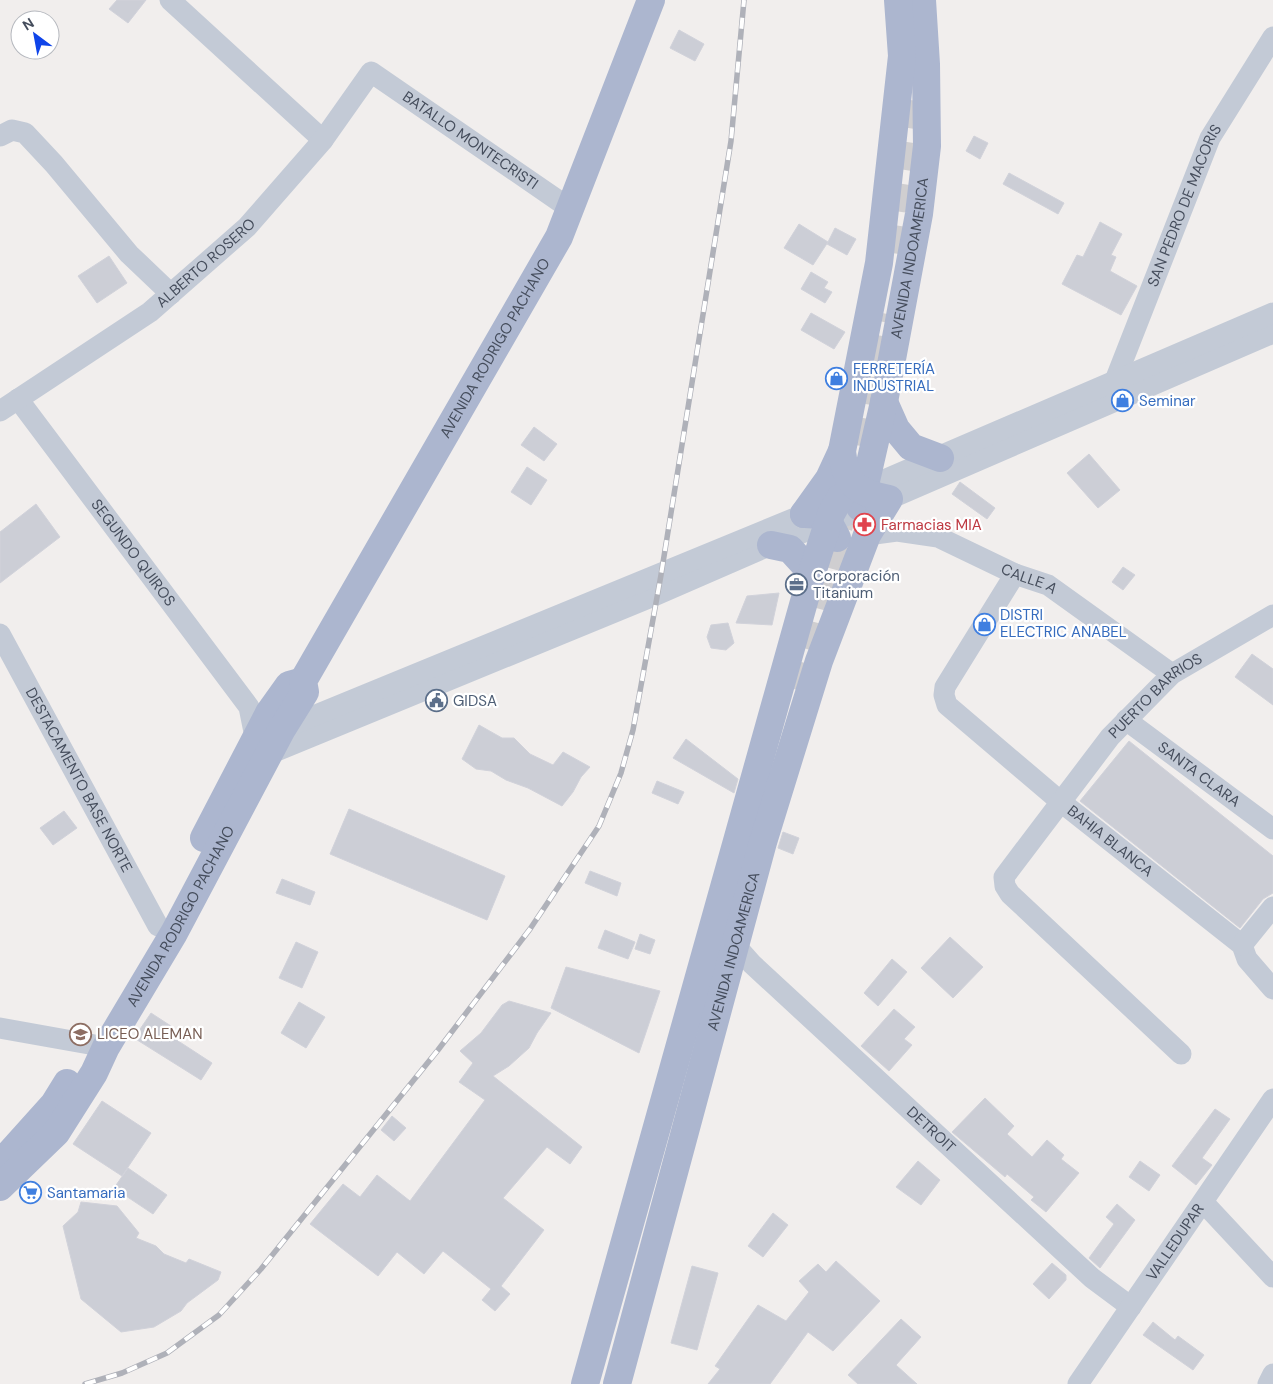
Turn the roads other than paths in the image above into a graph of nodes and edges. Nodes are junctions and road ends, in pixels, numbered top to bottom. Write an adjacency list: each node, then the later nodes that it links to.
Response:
1 (170, 0): 8 (street)
2 (652, 0): 9 (main road, AVENIDA RODRIGO PACHANO)
3 (898, 0): 17 (main road, AVENIDA INDOAMERICA)
4 (922, 0): 15 (main road, AVENIDA INDOAMERICA)
5 (1273, 37): 13 (street, SAN PEDRO DE MACORIS)
6 (371, 72): 8 (street, ALBERTO ROSERO); 9 (street, BATALLO MONTECRISTI)
7 (0, 136): 10 (street)
8 (322, 140): 10 (street, ALBERTO ROSERO)
9 (569, 208): 30 (main road, AVENIDA RODRIGO PACHANO)
10 (171, 294): 14 (street, ALBERTO ROSERO)
11 (1273, 313): 13 (street)
12 (1273, 333): 19 (street)
13 (1114, 383): 18 (street)
14 (18, 399): 16 (street, ALBERTO ROSERO); 30 (street, SEGUNDO QUIROS)
15 (884, 402): 18 (main road); 20 (main road, AVENIDA INDOAMERICA)
16 (0, 411)
17 (842, 451): 20 (main road, AVENIDA INDOAMERICA); 21 (main road)
18 (940, 458): 20 (street)
19 (890, 499): 20 (main road); 20 (main road)
20 (857, 508): 21 (street); 22 (main road, AVENIDA INDOAMERICA); 25 (street, CALLE A); 26 (main road)
21 (804, 514): 22 (main road); 30 (street)
22 (830, 523): 23 (street); 24 (main road, AVENIDA INDOAMERICA); 26 (main road, AVENIDA INDOAMERICA)
23 (771, 545): 24 (main road); 32 (street)
24 (812, 573): 50 (main road, AVENIDA INDOAMERICA)
25 (1015, 574): 29 (street, CALLE A); 33 (street, BAHIA BLANCA)
26 (844, 596): 38 (main road, AVENIDA INDOAMERICA)
27 (1273, 615): 29 (street, PUERTO BARRIOS)
28 (0, 634): 36 (street, DESTACAMENTO BASE NORTE)
29 (1172, 674): 31 (street, PUERTO BARRIOS)
30 (267, 716): 32 (main road, AVENIDA RODRIGO PACHANO)
31 (1126, 720): 33 (street, PUERTO BARRIOS); 34 (street, SANTA CLARA)
32 (262, 745): 36 (main road, AVENIDA RODRIGO PACHANO); 41 (main road, AVENIDA RODRIGO PACHANO)
33 (1061, 802): 37 (street, BAHIA BLANCA); 42 (street, PUERTO BARRIOS)
34 (1273, 829)
35 (1273, 907): 37 (street)
36 (158, 926): 41 (main road, AVENIDA RODRIGO PACHANO)
37 (1242, 945): 39 (street, BAHIA BLANCA)
38 (736, 946): 48 (street, DETROIT); 51 (main road, AVENIDA INDOAMERICA)
39 (1273, 989)
40 (0, 1028): 41 (street)
41 (99, 1046): 44 (main road, AVENIDA RODRIGO PACHANO); 45 (main road, AVENIDA RODRIGO PACHANO)
42 (1181, 1054)
43 (1273, 1099): 46 (street, VALLEDUPAR)
44 (0, 1164)
45 (0, 1187)
46 (1203, 1202): 47 (street); 48 (street, VALLEDUPAR)
47 (1273, 1277)
48 (1131, 1307): 52 (street, VALLEDUPAR)
49 (1273, 1374): 53 (street)
50 (584, 1384)
51 (617, 1384)
52 (1078, 1384)
53 (1268, 1384)

